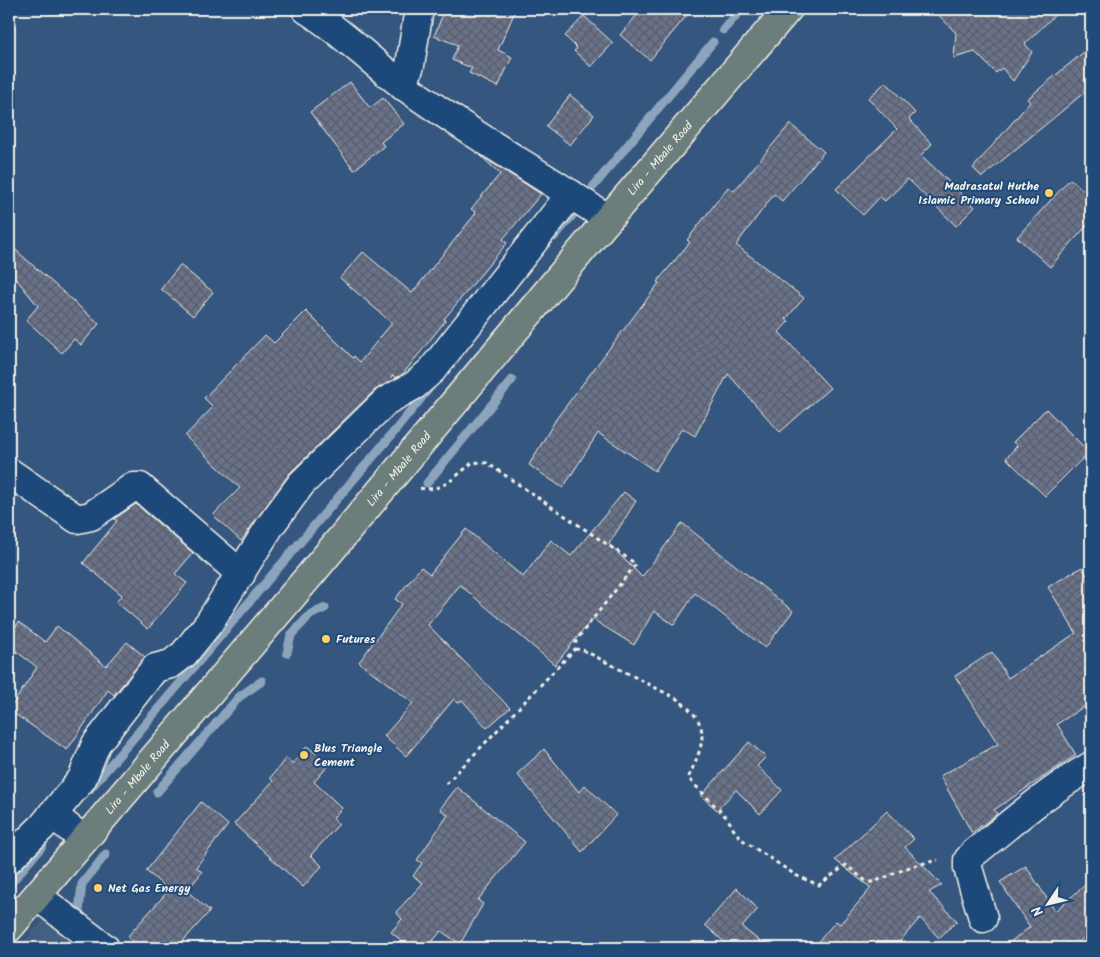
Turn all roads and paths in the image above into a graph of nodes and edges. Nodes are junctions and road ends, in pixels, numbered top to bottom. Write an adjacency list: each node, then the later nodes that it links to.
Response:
1 (306, 9): 4 (street)
2 (419, 9): 4 (street)
3 (788, 9): 6 (main road, Lira - Mbale Road)
4 (403, 86): 5 (street)
5 (571, 194): 6 (street); 9 (street)
6 (608, 219): 8 (main road, Lira - Mbale Road)
7 (9, 472): 9 (street)
8 (391, 478): 10 (path); 14 (main road, Lira - Mbale Road)
9 (241, 574): 13 (street)
10 (574, 649): 12 (path); 16 (path)
11 (1091, 766): 16 (street)
12 (444, 786)
13 (52, 814): 14 (street); 15 (street)
14 (84, 840): 17 (main road, Lira - Mbale Road)
15 (9, 860)
16 (968, 860): 18 (street)
17 (37, 896): 19 (main road, Lira - Mbale Road); 20 (street)
18 (983, 918)
19 (9, 928)
20 (105, 948)

